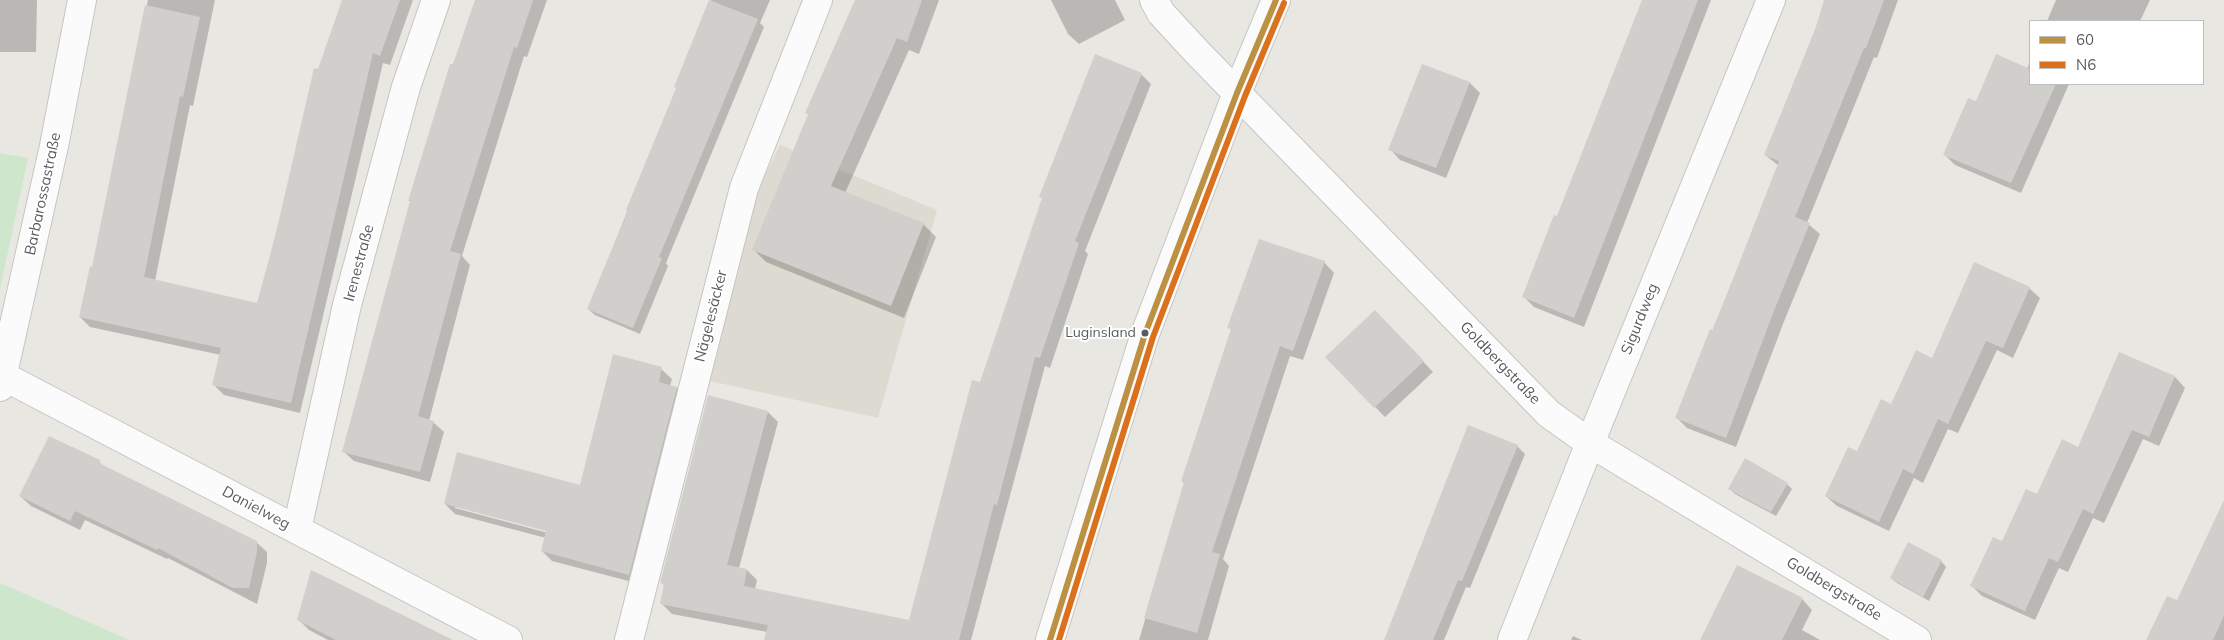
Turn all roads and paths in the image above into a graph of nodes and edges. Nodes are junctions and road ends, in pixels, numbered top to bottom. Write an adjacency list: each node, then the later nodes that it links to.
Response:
1 (82, 0): 8 (street, Barbarossastraße)
2 (436, 0): 10 (street, Irenestraße)
3 (818, 0): 12 (street, Nägelesäcker)
4 (1154, 0): 7 (street, Goldbergstraße)
5 (1276, 0): 7 (street)
6 (1771, 0): 9 (street, Sigurdweg)
7 (1237, 92): 9 (street, Goldbergstraße); 13 (street)
8 (2, 381): 10 (street, Danielweg)
9 (1590, 443): 14 (street, Sigurdweg); 15 (street, Goldbergstraße)
10 (298, 529): 11 (street, Danielweg)
11 (508, 640)
12 (628, 640)
13 (1050, 640)
14 (1512, 640)
15 (1917, 640)

